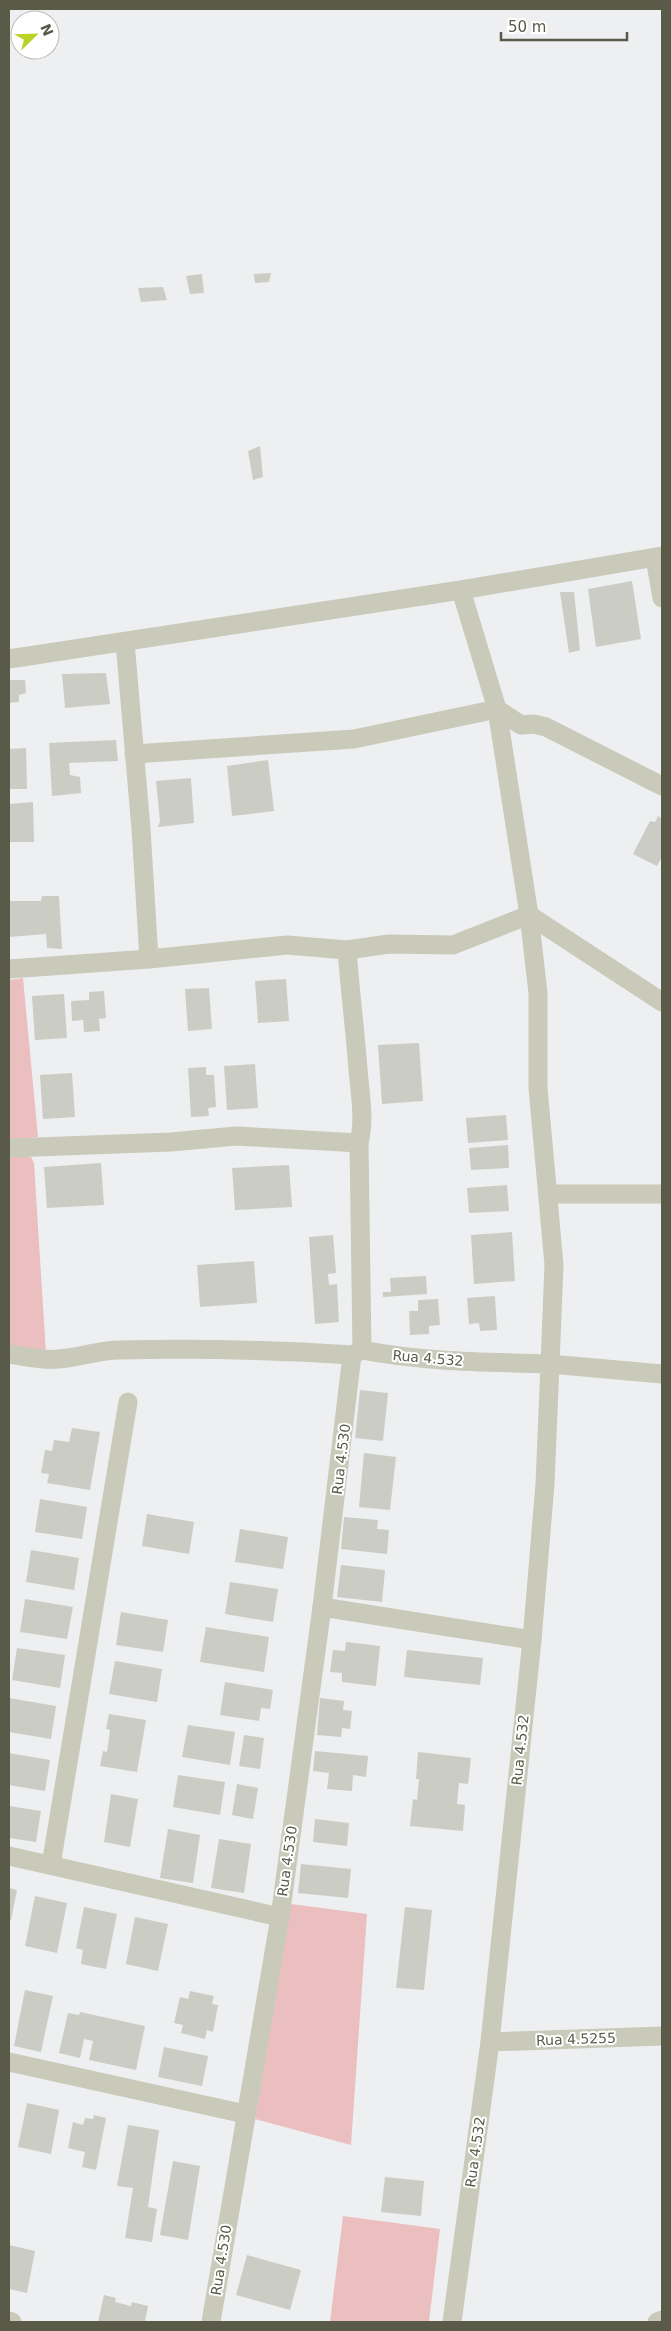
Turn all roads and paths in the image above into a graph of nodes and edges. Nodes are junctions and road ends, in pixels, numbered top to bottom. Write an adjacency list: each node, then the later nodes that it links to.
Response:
1 (659, 557): 2 (street); 3 (street)
2 (462, 590): 4 (street); 6 (street)
3 (662, 598)
4 (125, 642): 5 (street); 7 (street)
5 (9, 658)
6 (497, 709): 7 (street); 8 (street); 9 (street)
7 (134, 754): 11 (street)
8 (662, 786)
9 (529, 915): 10 (street); 13 (street); 16 (street)
10 (347, 950): 11 (street); 14 (street, Rua 4.530)
11 (149, 959): 12 (street)
12 (9, 969)
13 (662, 1002)
14 (358, 1143): 15 (street); 18 (street, Rua 4.530)
15 (9, 1148)
16 (548, 1194): 17 (street); 20 (street)
17 (662, 1194)
18 (357, 1352): 19 (street, Rua 4.532); 20 (street, Rua 4.532); 23 (street, Rua 4.530)
19 (9, 1354)
20 (550, 1364): 21 (street); 24 (street, Rua 4.532)
21 (662, 1374)
22 (128, 1402): 26 (street)
23 (322, 1607): 24 (street); 27 (street, Rua 4.530)
24 (532, 1640): 29 (street, Rua 4.532)
25 (9, 1856): 26 (street)
26 (51, 1865): 27 (street)
27 (280, 1918): 31 (street, Rua 4.530)
28 (662, 2036): 29 (street, Rua 4.5255)
29 (490, 2042): 34 (street, Rua 4.532)
30 (9, 2062): 31 (street)
31 (246, 2114): 33 (street, Rua 4.530)
32 (662, 2320): 35 (street)
33 (211, 2322)
34 (452, 2322)
35 (657, 2322)

